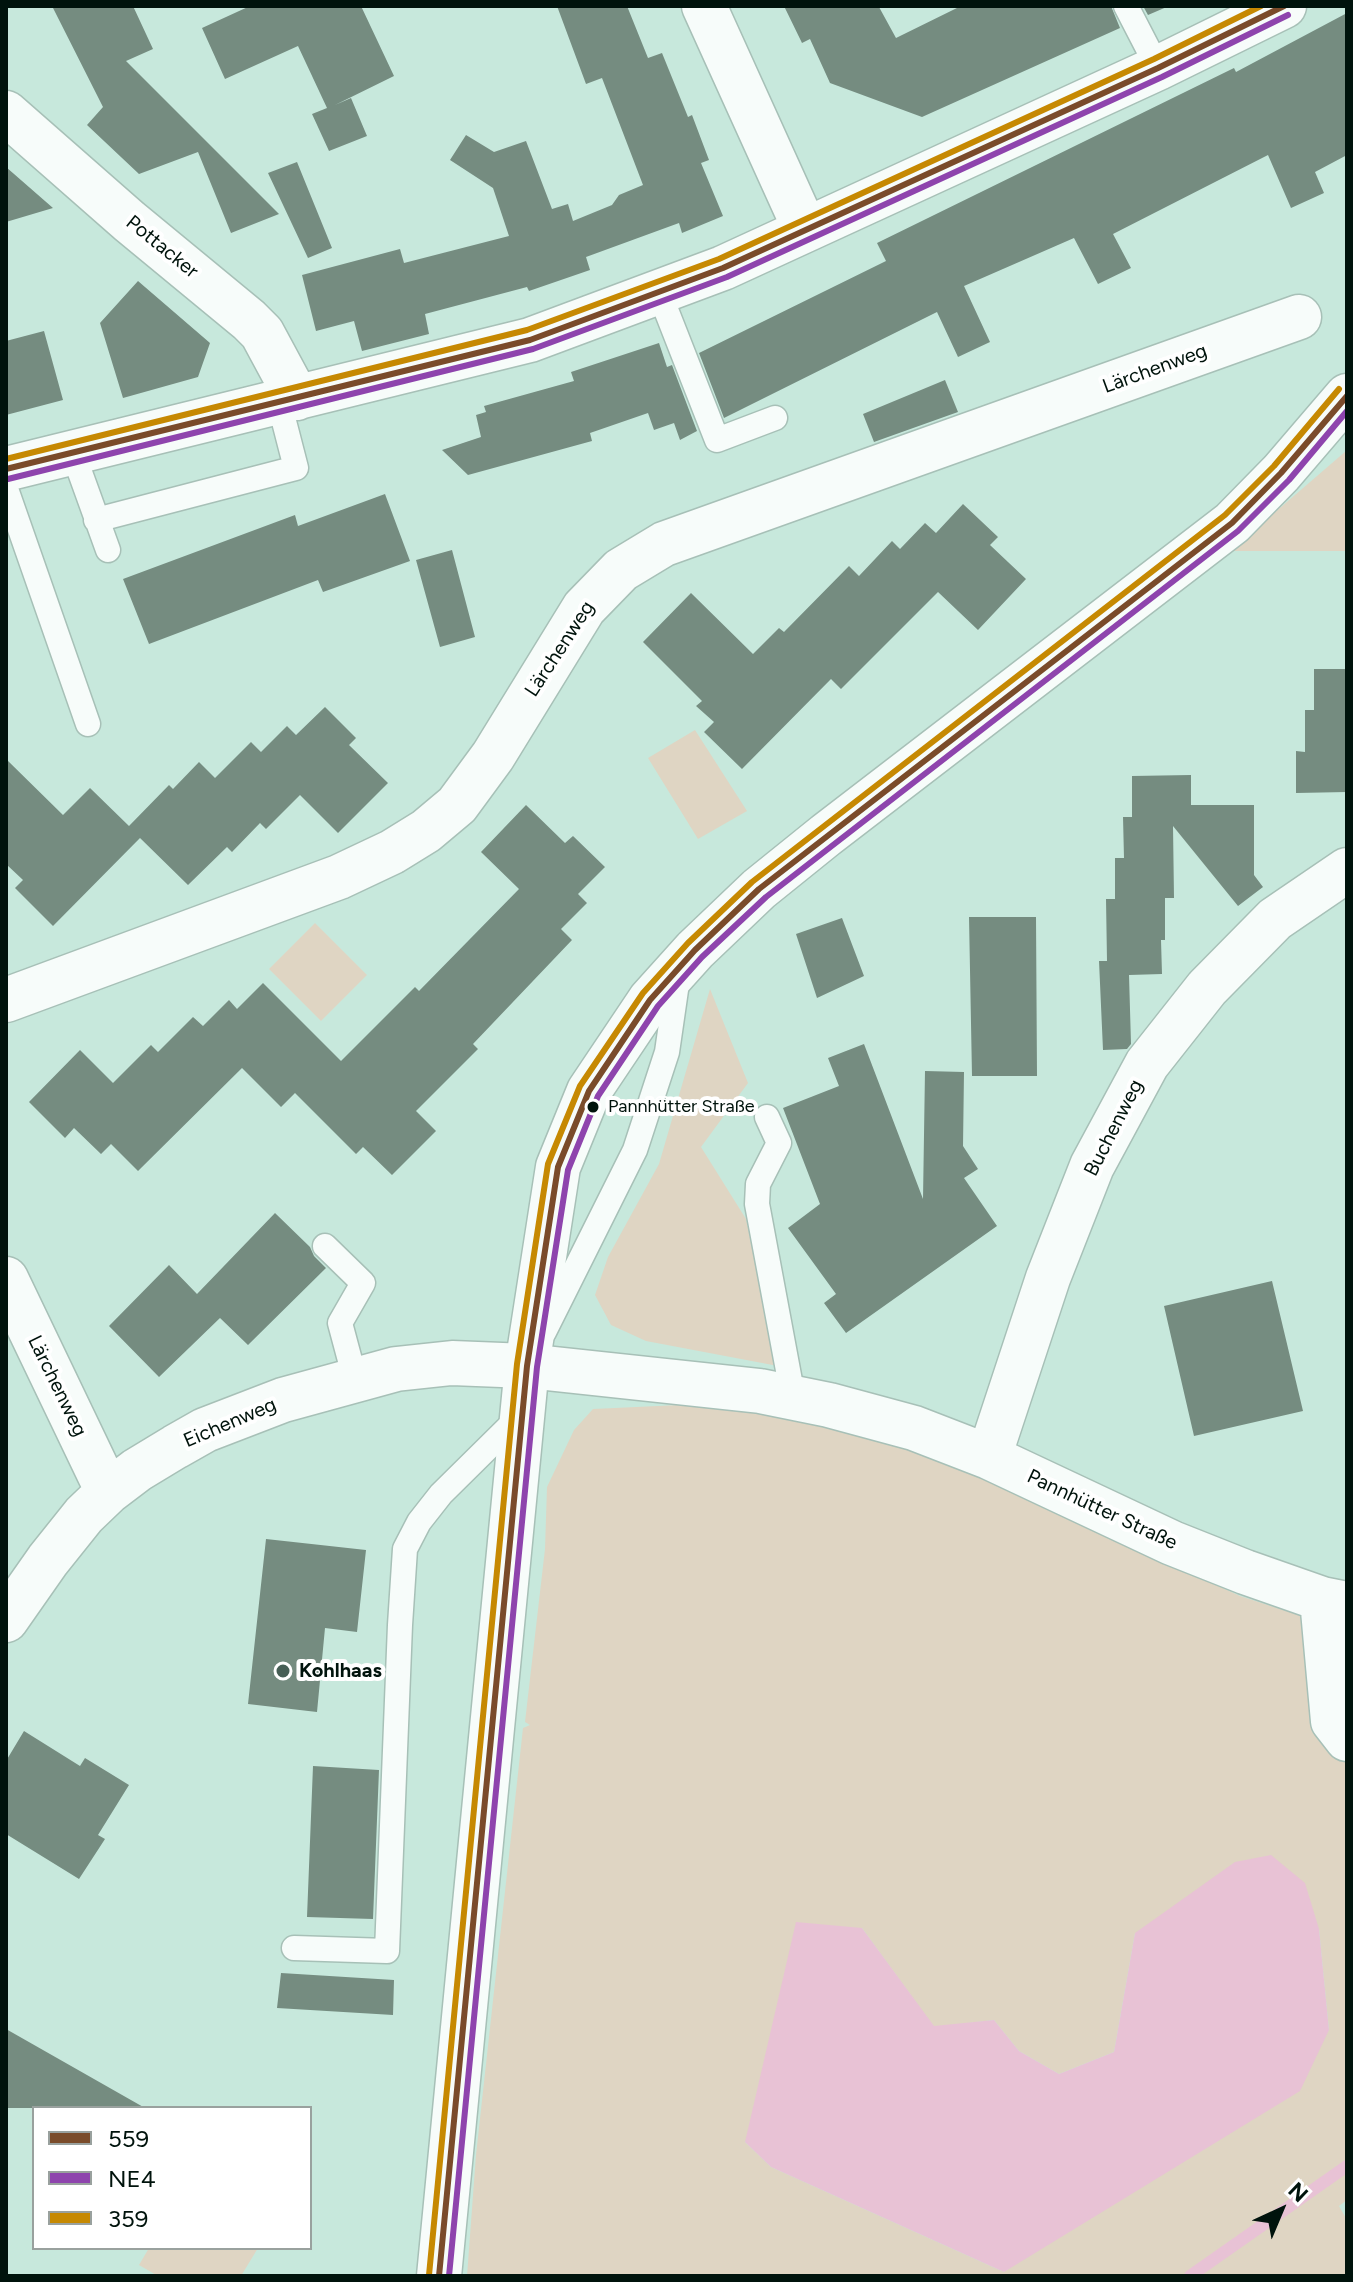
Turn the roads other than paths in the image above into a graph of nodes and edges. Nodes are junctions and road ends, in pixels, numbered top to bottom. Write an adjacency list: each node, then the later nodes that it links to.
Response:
1 (704, 6): 6 (street)
2 (1126, 6): 4 (lane)
3 (1284, 6): 4 (street)
4 (1158, 68): 6 (street)
5 (6, 113): 10 (street, Pottacker)
6 (805, 229): 7 (street)
7 (659, 292): 10 (street); 11 (lane)
8 (1299, 317): 20 (street, Lärchenweg)
9 (1347, 396): 19 (street)
10 (288, 400): 12 (street); 15 (lane)
11 (775, 418)
12 (73, 453): 13 (street); 15 (lane)
13 (6, 469)
14 (6, 489): 17 (lane)
15 (96, 520): 16 (lane)
16 (108, 550)
17 (88, 724)
18 (1347, 870): 28 (street, Buchenweg)
19 (680, 965): 24 (lane); 24 (street)
20 (6, 1000)
21 (767, 1117): 26 (lane)
22 (325, 1246): 25 (lane)
23 (6, 1279): 29 (street, Lärchenweg)
24 (527, 1366): 25 (street, Eichenweg); 26 (street, Pannhütter Straße); 27 (street)
25 (355, 1379): 29 (street, Eichenweg)
26 (793, 1397): 28 (street, Pannhütter Straße)
27 (522, 1415): 33 (lane); 34 (street)
28 (989, 1457): 30 (street, Pannhütter Straße)
29 (108, 1492): 31 (street, Eichenweg)
30 (1334, 1601): 32 (street)
31 (6, 1620)
32 (1347, 1739)
33 (294, 1948)
34 (439, 2276)

